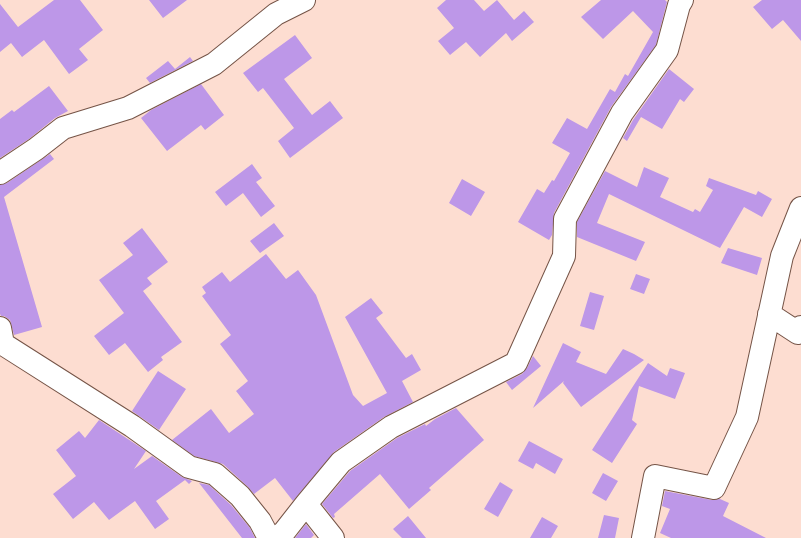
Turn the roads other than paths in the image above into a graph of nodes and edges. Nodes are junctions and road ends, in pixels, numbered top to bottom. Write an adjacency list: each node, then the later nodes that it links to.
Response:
1 (304, 0): 3 (street)
2 (682, 0): 8 (street)
3 (0, 173)
4 (801, 208): 5 (street)
5 (770, 314): 7 (street); 12 (street)
6 (0, 328): 9 (street)
7 (800, 332)
8 (306, 504): 10 (street); 11 (street)
9 (269, 538)
10 (276, 538)
11 (333, 538)
12 (643, 538)

